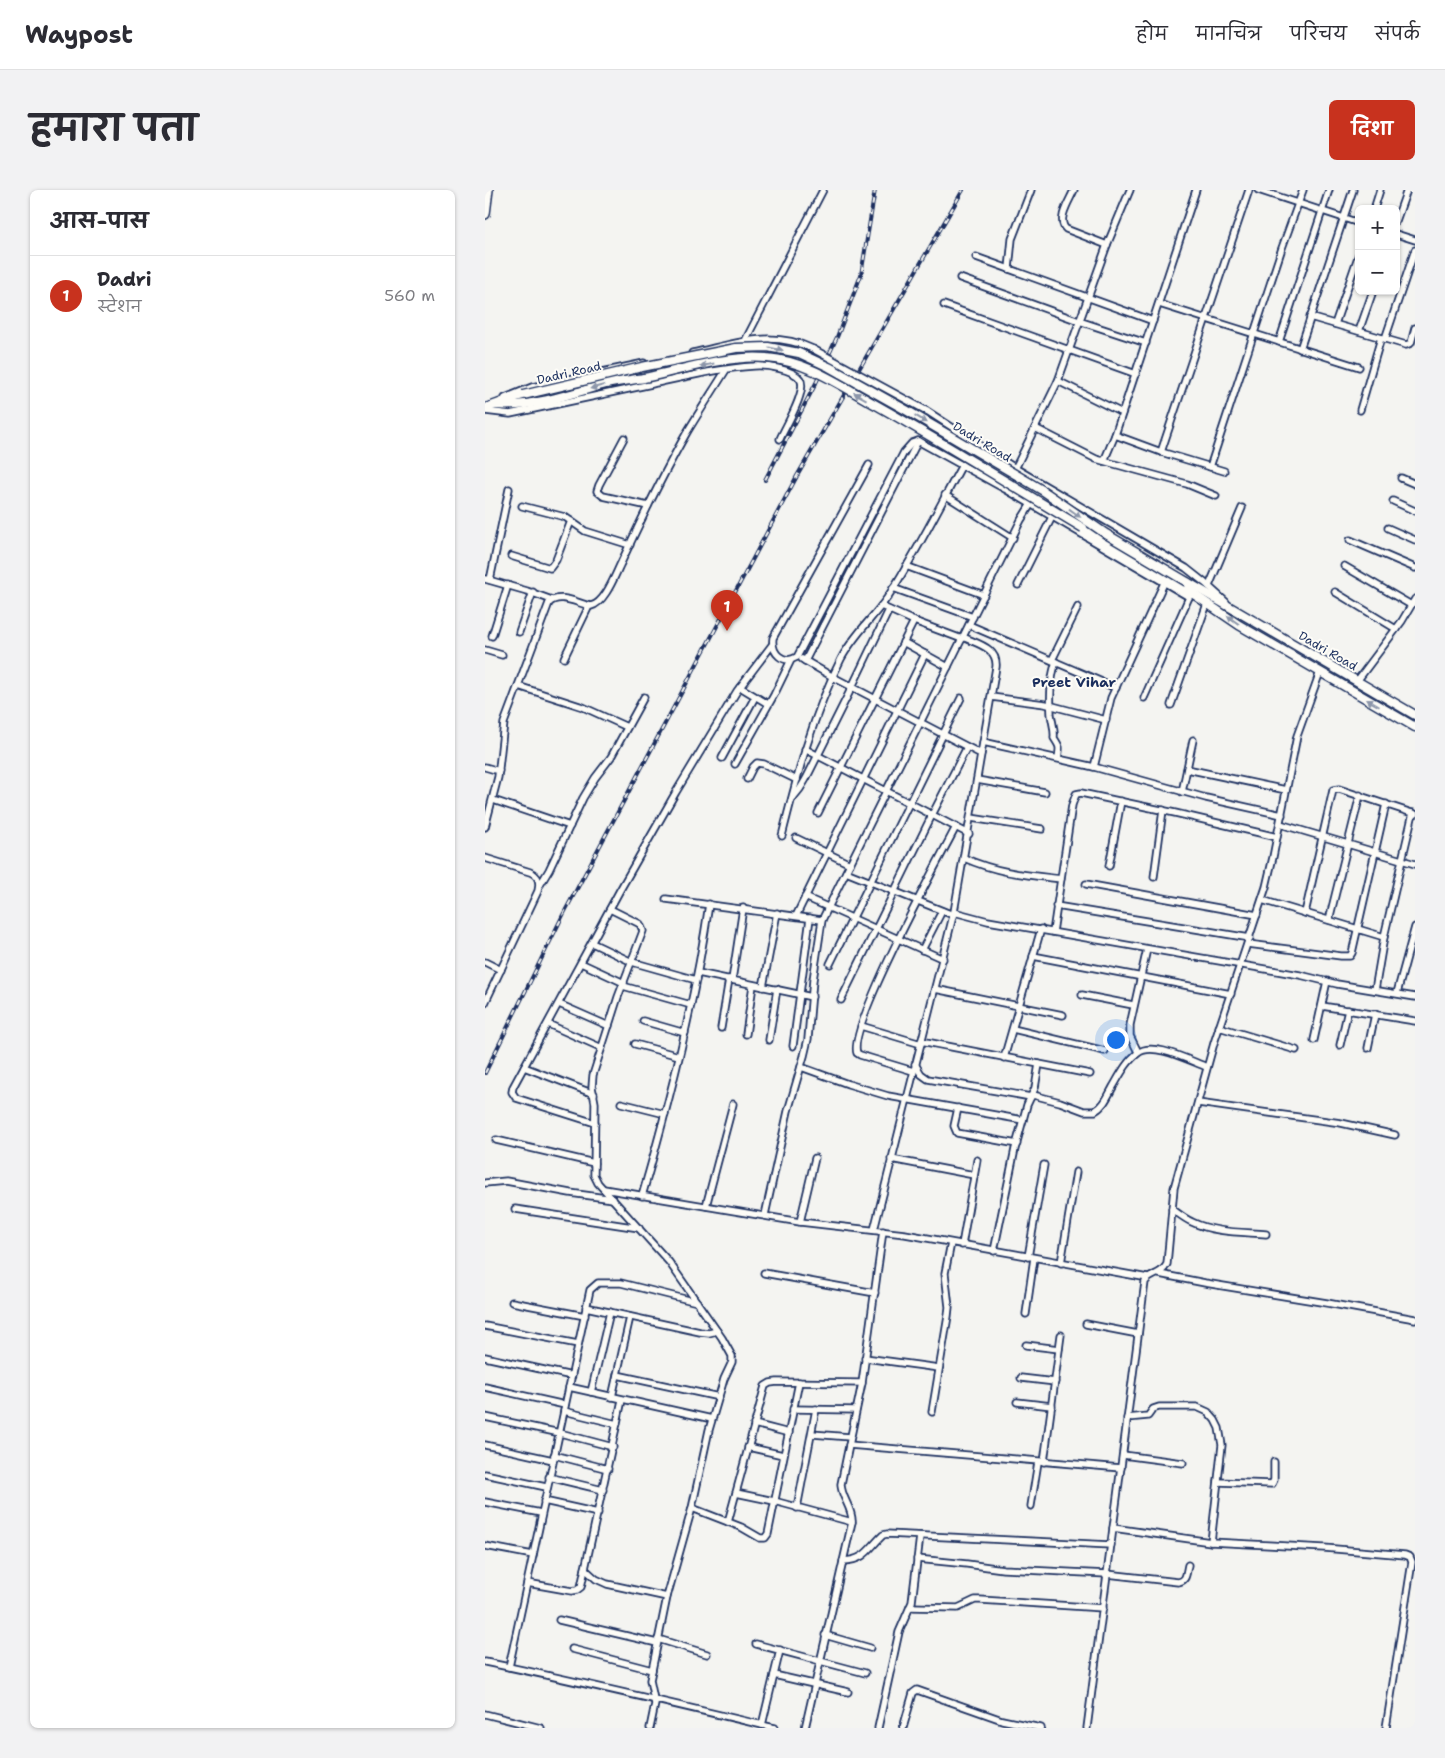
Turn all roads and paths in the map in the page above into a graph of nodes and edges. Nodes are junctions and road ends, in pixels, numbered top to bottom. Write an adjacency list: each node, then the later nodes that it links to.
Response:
1 (488, 190): 18 (main road)
2 (823, 190): 42 (street)
3 (1031, 190): 27 (street)
4 (1074, 190): 23 (street)
5 (1130, 190): 23 (street)
6 (1196, 190): 31 (street)
7 (1249, 190): 34 (street)
8 (1258, 190): 14 (street)
9 (1303, 190): 14 (street)
10 (1329, 190): 17 (street)
11 (1353, 190): 19 (street)
12 (1380, 190): 15 (street)
13 (1407, 190): 16 (street)
14 (1298, 203): 17 (street); 40 (street)
15 (1375, 205)
16 (1400, 209)
17 (1323, 211): 19 (street); 43 (street)
18 (485, 214)
19 (1344, 218): 20 (street); 33 (street)
20 (1355, 222)
21 (1400, 235): 22 (street)
22 (1415, 240)
23 (1107, 245): 30 (street)
24 (1415, 250): 41 (street)
25 (976, 257): 27 (street)
26 (1355, 266): 37 (street)
27 (1009, 269): 30 (street)
28 (960, 278): 35 (street)
29 (1372, 295): 39 (street)
30 (1089, 298): 35 (street); 36 (street)
31 (1159, 304): 34 (street); 36 (street)
32 (944, 305): 46 (street)
33 (1311, 317): 37 (street); 45 (street)
34 (1206, 319): 40 (street); 60 (street)
35 (1079, 321): 44 (street); 46 (street)
36 (1153, 321): 44 (street)
37 (1335, 324): 39 (street)
38 (1415, 328): 41 (street)
39 (1359, 332): 41 (street)
40 (1254, 334): 43 (street); 64 (street)
41 (1383, 338): 53 (street)
42 (746, 339)
43 (1279, 342): 45 (street)
44 (1146, 343): 49 (street)
45 (1300, 348): 47 (street)
46 (1070, 350): 49 (street); 50 (street)
47 (1359, 367)
48 (726, 370): 52 (street); 58 (street); 76 (street)
49 (1136, 374): 54 (street)
50 (1058, 381): 54 (street); 55 (street)
51 (497, 405): 52 (street, Dadri Road); 99 (street, Dadri Road, one-way to 51, bridge); 108 (street, Dadri Road, one-way to 108, bridge)
52 (486, 408): 65 (street, bridge)
53 (1360, 410)
54 (1122, 413): 56 (street)
55 (1035, 428): 61 (street); 65 (street)
56 (1115, 435): 60 (street); 61 (street)
57 (624, 438): 76 (street)
58 (780, 439)
59 (918, 441): 63 (street); 121 (street); 124 (street)
60 (1161, 452): 64 (street)
61 (1104, 461): 72 (street)
62 (869, 465): 117 (street)
63 (962, 465): 70 (street); 71 (street)
64 (1210, 467): 66 (street)
65 (1015, 468): 70 (street); 94 (street)
66 (1224, 471)
67 (1401, 478): 68 (street)
68 (1415, 484)
69 (509, 489): 90 (street)
70 (1005, 489): 74 (street)
71 (945, 495): 82 (street); 87 (street)
72 (1216, 496)
73 (1393, 501): 78 (street)
74 (1031, 504): 79 (street); 82 (street)
75 (522, 506): 80 (street)
76 (649, 506): 85 (street)
77 (1242, 508): 94 (street)
78 (1415, 511)
79 (1053, 517): 91 (street); 93 (street)
80 (571, 521): 85 (street); 86 (street)
81 (1388, 528): 84 (street)
82 (1013, 538): 98 (street)
83 (1350, 540): 89 (street)
84 (1415, 540)
85 (629, 545): 104 (street)
86 (511, 556)
87 (906, 566): 95 (street); 98 (street)
88 (1344, 566): 103 (street)
89 (1415, 568)
90 (487, 580): 92 (street)
91 (1164, 583): 99 (street); 133 (street)
92 (508, 585): 96 (street); 114 (street)
93 (1018, 585)
94 (1209, 586): 108 (street)
95 (893, 588): 105 (street); 109 (street)
96 (533, 592): 101 (street); 113 (street)
97 (1335, 592): 112 (street)
98 (984, 595): 109 (street)
99 (1190, 595): 102 (street, Dadri Road); 138 (street)
100 (1415, 598): 103 (street)
101 (553, 600): 104 (street); 130 (street)
102 (1207, 604): 127 (street, Dadri Road, one-way to 102); 142 (street)
103 (1411, 605): 112 (street)
104 (589, 606): 122 (street)
105 (881, 606): 107 (street); 128 (street)
106 (1078, 607): 125 (street)
107 (889, 610): 110 (street); 132 (street)
108 (1234, 610): 129 (street, Dadri Road)
109 (973, 617): 111 (street)
110 (914, 621): 115 (street); 116 (street)
111 (969, 624): 115 (street); 125 (street)
112 (1396, 629): 129 (street)
113 (519, 632)
114 (491, 636)
115 (963, 638): 126 (street); 136 (street)
116 (903, 642): 119 (street); 139 (street)
117 (772, 645): 123 (street); 131 (street)
118 (485, 650): 120 (street)
119 (925, 654): 126 (street); 143 (street)
120 (501, 655)
121 (797, 657): 123 (street); 124 (street)
122 (564, 658)
123 (791, 660): 140 (street)
124 (805, 661): 128 (street)
125 (1054, 661): 133 (street); 141 (street)
126 (948, 667): 146 (street)
127 (1320, 672): 148 (street, Dadri Road, one-way to 127); 168 (street)
128 (833, 678): 132 (street); 153 (street)
129 (1357, 681): 144 (street, Dadri Road)
130 (518, 686): 147 (street); 163 (street)
131 (740, 688): 135 (street); 218 (street)
132 (852, 688): 139 (street); 155 (street)
133 (1116, 688): 145 (street)
134 (643, 697): 147 (street)
135 (755, 697): 140 (street); 156 (street)
136 (991, 697): 141 (street); 151 (street)
137 (961, 698): 149 (street)
138 (1145, 698)
139 (875, 699): 143 (street); 161 (street)
140 (768, 704): 158 (street)
141 (1051, 705): 145 (street); 157 (street)
142 (1171, 705)
143 (898, 712): 146 (street); 165 (street)
144 (1415, 715)
145 (1106, 720): 160 (street)
146 (921, 723): 149 (street); 169 (street)
147 (627, 727): 185 (street)
148 (1415, 728)
149 (943, 735): 152 (street); 176 (street)
150 (1193, 740): 162 (street)
151 (983, 742): 154 (street); 157 (street)
152 (967, 747): 154 (street); 181 (street)
153 (805, 749): 155 (street); 166 (street)
154 (981, 754): 167 (street)
155 (818, 756): 161 (street); 173 (street)
156 (722, 758)
157 (1058, 758): 160 (street)
158 (735, 764)
159 (485, 767): 163 (street)
160 (1094, 767): 171 (street)
161 (841, 768): 165 (street); 179 (street)
162 (1187, 769): 168 (street); 171 (street)
163 (499, 770): 174 (street)
164 (747, 779): 166 (street)
165 (863, 779): 169 (street); 195 (street)
166 (797, 780): 173 (street)
167 (977, 780): 170 (street); 183 (street)
168 (1286, 790): 182 (street)
169 (886, 792): 176 (street); 200 (street)
170 (1045, 792)
171 (1182, 792): 182 (street)
172 (1360, 795): 177 (street); 191 (street); 194 (street)
173 (791, 799): 190 (street)
174 (493, 800): 185 (street); 186 (street)
175 (1121, 801): 178 (street); 202 (street); 205 (street)
176 (909, 804): 181 (street); 206 (street)
177 (1387, 804): 180 (street); 196 (street)
178 (1163, 810): 192 (street); 204 (street)
179 (818, 813)
180 (1414, 813): 199 (street)
181 (932, 815): 187 (street); 209 (street)
182 (1281, 815): 184 (street)
183 (971, 818): 188 (street); 189 (street)
184 (1280, 824): 191 (street); 192 (street)
185 (570, 826): 208 (street)
186 (485, 827)
187 (956, 827): 189 (street); 213 (street)
188 (1042, 829)
189 (969, 834): 198 (street)
190 (782, 836)
191 (1321, 836): 194 (street); 221 (street)
192 (1277, 837): 212 (street)
193 (796, 838): 195 (street)
194 (1349, 844): 196 (street); 228 (street)
195 (827, 853): 200 (street); 210 (street)
196 (1376, 853): 199 (street); 231 (street)
197 (485, 858): 208 (street)
198 (965, 858): 205 (street); 222 (street)
199 (1402, 860): 201 (street); 234 (street)
200 (851, 864): 203 (street)
201 (1415, 864)
202 (1109, 866)
203 (846, 872): 206 (street); 217 (street)
204 (1154, 877)
205 (1061, 879): 215 (street)
206 (871, 882): 209 (street); 226 (street)
207 (1086, 884): 223 (street)
208 (540, 885): 247 (street)
209 (894, 891): 213 (street); 230 (street)
210 (805, 898): 217 (street); 224 (street)
211 (665, 899): 214 (street)
212 (1262, 900): 221 (street); 223 (street)
213 (918, 901): 219 (street); 235 (street)
214 (709, 904): 216 (street); 248 (street)
215 (1057, 906): 233 (street); 236 (street)
216 (743, 908): 220 (street); 251 (street)
217 (828, 908): 226 (street); 227 (street)
218 (610, 909): 237 (street); 243 (street)
219 (943, 911): 222 (street); 239 (street)
220 (777, 913): 224 (street); 255 (street)
221 (1305, 913): 228 (street)
222 (954, 914): 232 (street); 241 (street)
223 (1257, 915): 236 (street)
224 (796, 916): 225 (street)
225 (810, 918): 227 (street); 259 (street)
226 (852, 918): 230 (street); 245 (street)
227 (823, 920): 263 (street)
228 (1329, 920): 231 (street)
229 (1415, 926): 261 (street)
230 (876, 928): 235 (street); 265 (street)
231 (1357, 928): 234 (street); 236 (street)
232 (1041, 930): 233 (street); 240 (street)
233 (1053, 932): 238 (street)
234 (1384, 937): 258 (street)
235 (899, 940): 239 (street); 279 (street)
236 (1249, 941): 246 (street)
237 (592, 943): 243 (street); 244 (street)
238 (1147, 949): 246 (street); 249 (street)
239 (922, 950): 241 (street)
240 (1033, 956): 249 (street); 270 (street)
241 (943, 959): 256 (street)
242 (485, 962): 247 (street)
243 (632, 962): 250 (street); 253 (street)
244 (581, 963): 253 (street); 267 (street)
245 (830, 964)
246 (1241, 965): 252 (street); 260 (street)
247 (501, 970): 266 (street)
248 (698, 973): 250 (street); 251 (street)
249 (1140, 976): 260 (street); 269 (street)
250 (696, 980): 268 (street)
251 (730, 980): 254 (street); 281 (street)
252 (1327, 982): 258 (street); 271 (street)
253 (623, 984): 268 (street); 278 (street)
254 (753, 985): 255 (street); 284 (street)
255 (763, 987): 257 (street)
256 (935, 989): 270 (street); 287 (street)
257 (777, 990): 259 (street); 285 (street)
258 (1375, 990): 261 (street)
259 (799, 994): 263 (street); 290 (street)
260 (1231, 994): 280 (street)
261 (1397, 994): 264 (street)
262 (1081, 995): 269 (street)
263 (812, 997): 301 (street)
264 (1415, 997)
265 (841, 1000)
266 (485, 1003)
267 (559, 1004): 277 (street); 278 (street)
268 (691, 1005): 283 (street)
269 (1133, 1005): 295 (street)
270 (1020, 1006): 274 (street); 282 (street)
271 (1322, 1006): 272 (street); 286 (street)
272 (1348, 1010): 273 (street); 289 (street)
273 (1375, 1014): 276 (street); 292 (street)
274 (1063, 1015)
275 (643, 1021): 283 (street)
276 (1415, 1021)
277 (548, 1024): 291 (street); 300 (street)
278 (609, 1026): 291 (street)
279 (861, 1026): 287 (street); 303 (street)
280 (1219, 1027): 293 (street); 302 (street)
281 (721, 1028)
282 (1013, 1029): 294 (street); 297 (street)
283 (685, 1033): 296 (street)
284 (746, 1034)
285 (769, 1040)
286 (1314, 1040)
287 (921, 1042): 297 (street); 298 (street)
288 (635, 1044): 296 (street)
289 (1340, 1045)
290 (793, 1046)
291 (602, 1048): 305 (street)
292 (1368, 1048)
293 (1296, 1050)
294 (1105, 1051)
295 (1139, 1052): 302 (street); 306 (street)
296 (679, 1056): 312 (street)
297 (1004, 1058): 299 (street)
298 (915, 1064): 303 (street); 306 (street)
299 (1039, 1064): 304 (street); 306 (street)
300 (524, 1067): 305 (street); 314 (street)
301 (801, 1067): 307 (street); 332 (street)
302 (1207, 1067): 309 (street)
303 (913, 1071): 307 (street)
304 (1090, 1074)
305 (594, 1094): 314 (street)
306 (1032, 1096): 313 (street)
307 (906, 1100): 311 (street); 319 (street)
308 (621, 1103): 312 (street)
309 (1198, 1103): 315 (street); 331 (street)
310 (733, 1104): 329 (street)
311 (958, 1108): 313 (street); 317 (street)
312 (665, 1114): 327 (street)
313 (1023, 1120): 317 (street)
314 (595, 1123): 321 (street)
315 (1395, 1135)
316 (496, 1140): 321 (street)
317 (1017, 1144): 340 (street)
318 (815, 1158): 333 (street)
319 (891, 1159): 324 (street); 335 (street)
320 (977, 1160): 324 (street)
321 (594, 1163): 326 (street)
322 (1043, 1165): 341 (street)
323 (1076, 1172): 342 (street)
324 (974, 1175): 339 (street)
325 (485, 1183): 328 (street)
326 (604, 1190): 327 (street); 328 (street)
327 (642, 1196): 329 (street)
328 (613, 1199): 334 (street)
329 (707, 1206): 332 (street)
330 (515, 1208): 334 (street)
331 (1172, 1209): 337 (street); 344 (street)
332 (765, 1215): 333 (street)
333 (800, 1222): 335 (street)
334 (640, 1228): 348 (street)
335 (874, 1230): 336 (street)
336 (883, 1231): 338 (street); 346 (street)
337 (1266, 1234)
338 (951, 1243): 339 (street); 365 (street)
339 (962, 1245): 340 (street)
340 (994, 1251): 341 (street)
341 (1031, 1258): 342 (street); 351 (street)
342 (1061, 1263): 345 (street)
343 (764, 1273): 346 (street)
344 (1159, 1274): 345 (street); 354 (street)
345 (1148, 1278): 358 (street)
346 (875, 1293): 364 (street)
347 (512, 1302): 352 (street)
348 (697, 1302): 349 (street); 357 (street)
349 (586, 1307): 350 (street); 352 (street)
350 (610, 1312): 353 (street); 374 (street)
351 (1026, 1314)
352 (585, 1316): 360 (street)
353 (629, 1317): 357 (street); 366 (street)
354 (1415, 1319)
355 (1086, 1324): 358 (street)
356 (485, 1326): 360 (street)
357 (717, 1331): 375 (street)
358 (1138, 1334): 386 (street)
359 (1061, 1335): 362 (street)
360 (578, 1344): 367 (street)
361 (1027, 1345): 362 (street)
362 (1059, 1348): 370 (street)
363 (485, 1357): 367 (street)
364 (865, 1358): 365 (street); 371 (street)
365 (939, 1368): 384 (street)
366 (617, 1375): 375 (street); 376 (street)
367 (571, 1376): 372 (street)
368 (1021, 1378): 370 (street)
369 (799, 1382): 371 (street); 381 (street); 389 (street)
370 (1055, 1382): 379 (street)
371 (862, 1383): 383 (street)
372 (569, 1387): 374 (street); 380 (street)
373 (485, 1388): 380 (street)
374 (591, 1392): 376 (street)
375 (719, 1396): 387 (street)
376 (611, 1397): 377 (street)
377 (622, 1400): 387 (street); 388 (street)
378 (1017, 1402): 379 (street)
379 (1052, 1406): 401 (street)
380 (565, 1408): 388 (street); 390 (street)
381 (793, 1409): 382 (street); 391 (street)
382 (816, 1409): 383 (street); 392 (street)
383 (856, 1410): 393 (street)
384 (932, 1412)
385 (485, 1417): 390 (street)
386 (1127, 1418): 399 (street); 408 (street)
387 (712, 1419): 416 (street)
388 (617, 1424): 396 (street)
389 (754, 1424): 391 (street); 397 (street)
390 (560, 1433): 396 (street); 400 (street)
391 (789, 1433): 398 (street)
392 (812, 1434): 393 (street); 417 (street)
393 (851, 1437): 395 (street)
394 (485, 1445): 400 (street)
395 (849, 1445): 401 (street); 421 (street)
396 (613, 1447): 405 (street)
397 (748, 1447): 398 (street); 411 (street)
398 (783, 1455): 413 (street)
399 (1123, 1455): 403 (street); 404 (street)
400 (553, 1458): 405 (street); 407 (street)
401 (1041, 1462): 404 (street); 415 (street)
402 (1274, 1462): 408 (street)
403 (1183, 1463)
404 (1121, 1468): 422 (street)
405 (607, 1469): 410 (street)
406 (485, 1474): 409 (street)
407 (549, 1477): 409 (street); 410 (street)
408 (1218, 1482): 424 (street)
409 (546, 1487): 412 (street)
410 (603, 1490): 419 (street)
411 (736, 1493): 413 (street); 420 (street)
412 (544, 1501): 418 (street); 419 (street)
413 (775, 1501): 417 (street); 420 (street)
414 (485, 1502): 418 (street)
415 (1031, 1506)
416 (692, 1508): 420 (street); 434 (street)
417 (797, 1508): 421 (street)
418 (541, 1513): 427 (street)
419 (598, 1513): 431 (street)
420 (728, 1522)
421 (852, 1522): 429 (street)
422 (1113, 1528): 424 (street); 425 (street)
423 (919, 1536): 425 (street); 428 (street); 429 (street)
424 (1211, 1542): 465 (street)
425 (1111, 1545): 432 (street)
426 (485, 1546): 427 (street)
427 (533, 1555): 433 (street)
428 (917, 1559): 432 (street); 435 (street)
429 (843, 1561): 438 (street)
430 (1188, 1565): 432 (street)
431 (585, 1569): 433 (street); 434 (street)
432 (1107, 1574): 436 (street)
433 (527, 1583): 447 (street)
434 (667, 1597): 439 (street)
435 (910, 1606): 436 (street); 461 (street)
436 (1103, 1608): 464 (street)
437 (559, 1620): 439 (street)
438 (825, 1635): 441 (street); 445 (street)
439 (658, 1641): 444 (street); 448 (street)
440 (756, 1644): 443 (street)
441 (870, 1648)
442 (572, 1649): 448 (street)
443 (780, 1650): 445 (street); 450 (street)
444 (707, 1654)
445 (819, 1660): 449 (street); 451 (street)
446 (485, 1662): 447 (street)
447 (509, 1667): 453 (street)
448 (652, 1670): 453 (street)
449 (865, 1673)
450 (774, 1675): 451 (street); 456 (street)
451 (815, 1683): 452 (street); 460 (street)
452 (848, 1692)
453 (654, 1698): 455 (street); 458 (street)
454 (485, 1714): 457 (street)
455 (753, 1725): 456 (street)
456 (762, 1725): 459 (street)
457 (541, 1728)
458 (650, 1728)
459 (775, 1728)
460 (805, 1728)
461 (878, 1728)
462 (903, 1728): 463 (street)
463 (1041, 1728)
464 (1087, 1728)
465 (1387, 1728)

